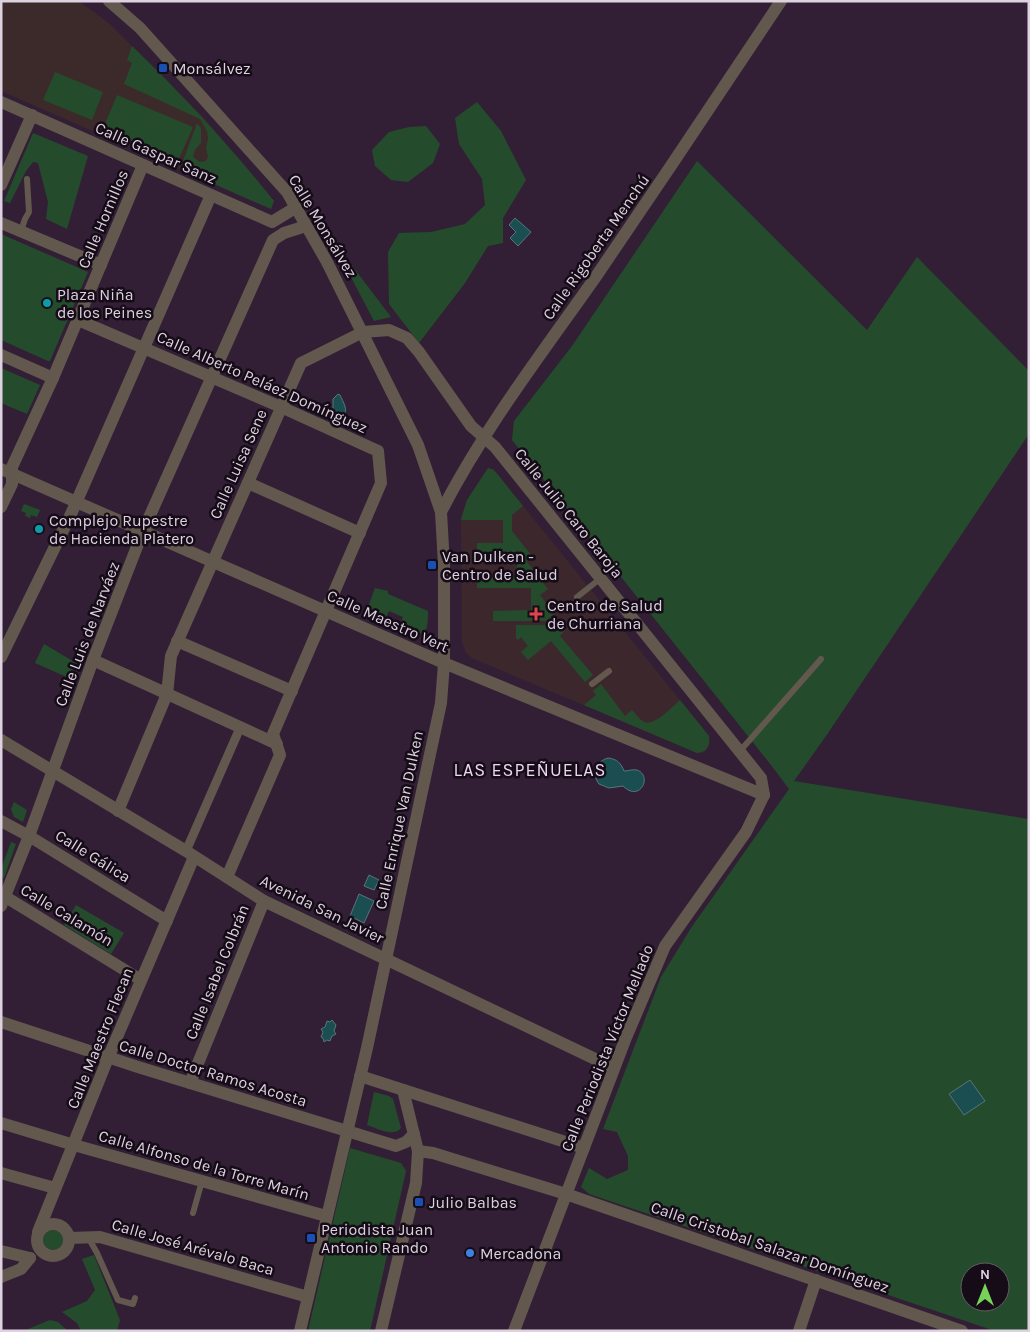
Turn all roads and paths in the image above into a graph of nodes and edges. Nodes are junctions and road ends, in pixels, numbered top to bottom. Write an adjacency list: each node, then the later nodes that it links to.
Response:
1 (109, 1): 9 (street, Calle Monsálvez)
2 (781, 1): 23 (street, Calle Rigoberta Menchú)
3 (1, 102): 4 (street, Calle Gaspar Sanz)
4 (32, 116): 5 (street, Calle Gaspar Sanz); 7 (street)
5 (144, 165): 8 (street, Calle Gaspar Sanz); 15 (street, Calle Hornillos)
6 (27, 179): 13 (lane)
7 (1, 185)
8 (211, 195): 10 (street, Calle Gaspar Sanz); 18 (street)
9 (295, 208): 10 (street); 12 (street, Calle Monsálvez)
10 (272, 222): 14 (street, Calle Luis de Narváez)
11 (1, 223): 13 (street)
12 (306, 226): 14 (street); 17 (street, Calle Monsálvez)
13 (21, 231): 15 (street)
14 (273, 240): 20 (street, Calle Luis de Narváez)
15 (102, 265): 16 (street, Calle Hornillos)
16 (78, 320): 18 (street, Calle Alberto Peláez Domínguez); 21 (street, Calle Hornillos)
17 (363, 332): 22 (street, Calle Luisa Sene); 23 (street, Calle Julio Caro Baroja); 28 (street, Calle Monsálvez)
18 (144, 348): 20 (street, Calle Alberto Peláez Domínguez); 26 (street)
19 (1, 355): 21 (street)
20 (212, 377): 22 (street, Calle Alberto Peláez Domínguez); 29 (street, Calle Luis de Narváez)
21 (53, 378): 24 (street, Calle Hornillos)
22 (281, 407): 25 (street, Calle Luisa Sene); 30 (street, Calle Alberto Peláez Domínguez)
23 (485, 438): 28 (street, Calle Rigoberta Menchú); 32 (street, Calle Julio Caro Baroja)
24 (7, 472): 26 (street, Calle Maestro Vert); 27 (street, Calle Hornillos)
25 (248, 484): 30 (street); 31 (street, Calle Luisa Sene)
26 (76, 502): 29 (street, Calle Maestro Vert); 36 (street)
27 (1, 507)
28 (441, 512): 39 (street, Calle Enrique Van Dulken)
29 (143, 531): 31 (street, Calle Maestro Vert); 38 (street, Calle Luis de Narváez)
30 (360, 533): 34 (street)
31 (213, 562): 34 (street, Calle Maestro Vert); 35 (street, Calle Luisa Sene)
32 (601, 578): 33 (lane); 47 (street, Calle Julio Caro Baroja)
33 (577, 598)
34 (325, 611): 39 (street, Calle Maestro Vert); 42 (street)
35 (177, 641): 42 (street); 43 (street, Calle Luisa Sene)
36 (1, 657)
37 (821, 659): 47 (lane)
38 (93, 660): 43 (street); 48 (street, Calle Luis de Narváez)
39 (444, 663): 49 (street, Calle Maestro Vert); 58 (street, Calle Enrique Van Dulken)
40 (609, 671): 41 (lane)
41 (592, 684)
42 (292, 691): 46 (street)
43 (167, 694): 44 (street); 50 (street, Calle Luisa Sene)
44 (240, 728): 46 (street); 53 (street, Calle Maestro Flecan)
45 (1, 740): 48 (street, Avenida San Javier)
46 (277, 744): 54 (street)
47 (740, 751): 49 (street, Calle Julio Caro Baroja)
48 (53, 772): 50 (street, Avenida San Javier); 52 (street, Calle Luis de Narváez)
49 (764, 795): 62 (street, Calle Periodista Víctor Mellado)
50 (118, 811): 53 (street, Avenida San Javier)
51 (1, 820): 52 (street, Calle Gálica)
52 (30, 836): 55 (street, Calle Luis de Narváez); 57 (street, Calle Gálica)
53 (190, 854): 54 (street, Avenida San Javier); 57 (street, Calle Maestro Flecan)
54 (226, 877): 56 (street, Avenida San Javier)
55 (2, 899): 59 (street, Calle Calamón)
56 (264, 901): 58 (street, Avenida San Javier); 64 (street, Calle Isabel Colbrán)
57 (167, 921): 59 (street, Calle Maestro Flecan)
58 (386, 958): 62 (street, Avenida San Javier); 63 (street, Calle Enrique Van Dulken)
59 (141, 980): 61 (street, Calle Maestro Flecan)
60 (2, 1024): 61 (street, Calle Doctor Ramos Acosta)
61 (108, 1058): 64 (street, Calle Doctor Ramos Acosta); 69 (street, Calle Maestro Flecan)
62 (614, 1068): 70 (street, Calle Periodista Víctor Mellado)
63 (360, 1076): 65 (street); 67 (street, Calle Enrique Van Dulken)
64 (190, 1083): 67 (street, Calle Doctor Ramos Acosta)
65 (403, 1090): 68 (street); 70 (street)
66 (1, 1123): 69 (street, Calle Alfonso de la Torre Marín)
67 (346, 1130): 68 (street, Calle Doctor Ramos Acosta); 77 (street, Calle Enrique Van Dulken)
68 (414, 1134): 71 (street)
69 (74, 1145): 73 (street, Calle Alfonso de la Torre Marín); 74 (street, Calle Maestro Flecan)
70 (584, 1148): 75 (street, Calle Periodista Víctor Mellado)
71 (418, 1151): 75 (street); 89 (street)
72 (1, 1173): 74 (street)
73 (202, 1181): 76 (lane); 77 (street, Calle Alfonso de la Torre Marín)
74 (55, 1188): 78 (street, Calle Maestro Flecan)
75 (566, 1194): 85 (street, Calle Cristobal Salazar Domínguez); 90 (street, Calle Periodista Víctor Mellado)
76 (193, 1213)
77 (326, 1216): 86 (street, Calle Enrique Van Dulken)
78 (38, 1232): 80 (street); 82 (street)
79 (88, 1237): 80 (street, Calle José Arévalo Baca); 86 (street, Calle José Arévalo Baca); 87 (lane)
80 (69, 1238): 82 (street)
81 (1, 1251): 83 (street)
82 (42, 1252): 83 (street)
83 (30, 1258): 84 (street)
84 (1, 1277)
85 (816, 1280): 91 (street); 92 (street, Calle Cristobal Salazar Domínguez)
86 (308, 1297): 88 (street, Calle Enrique Van Dulken)
87 (135, 1298)
88 (300, 1331)
89 (381, 1331)
90 (514, 1331)
91 (799, 1331)
92 (962, 1331)

